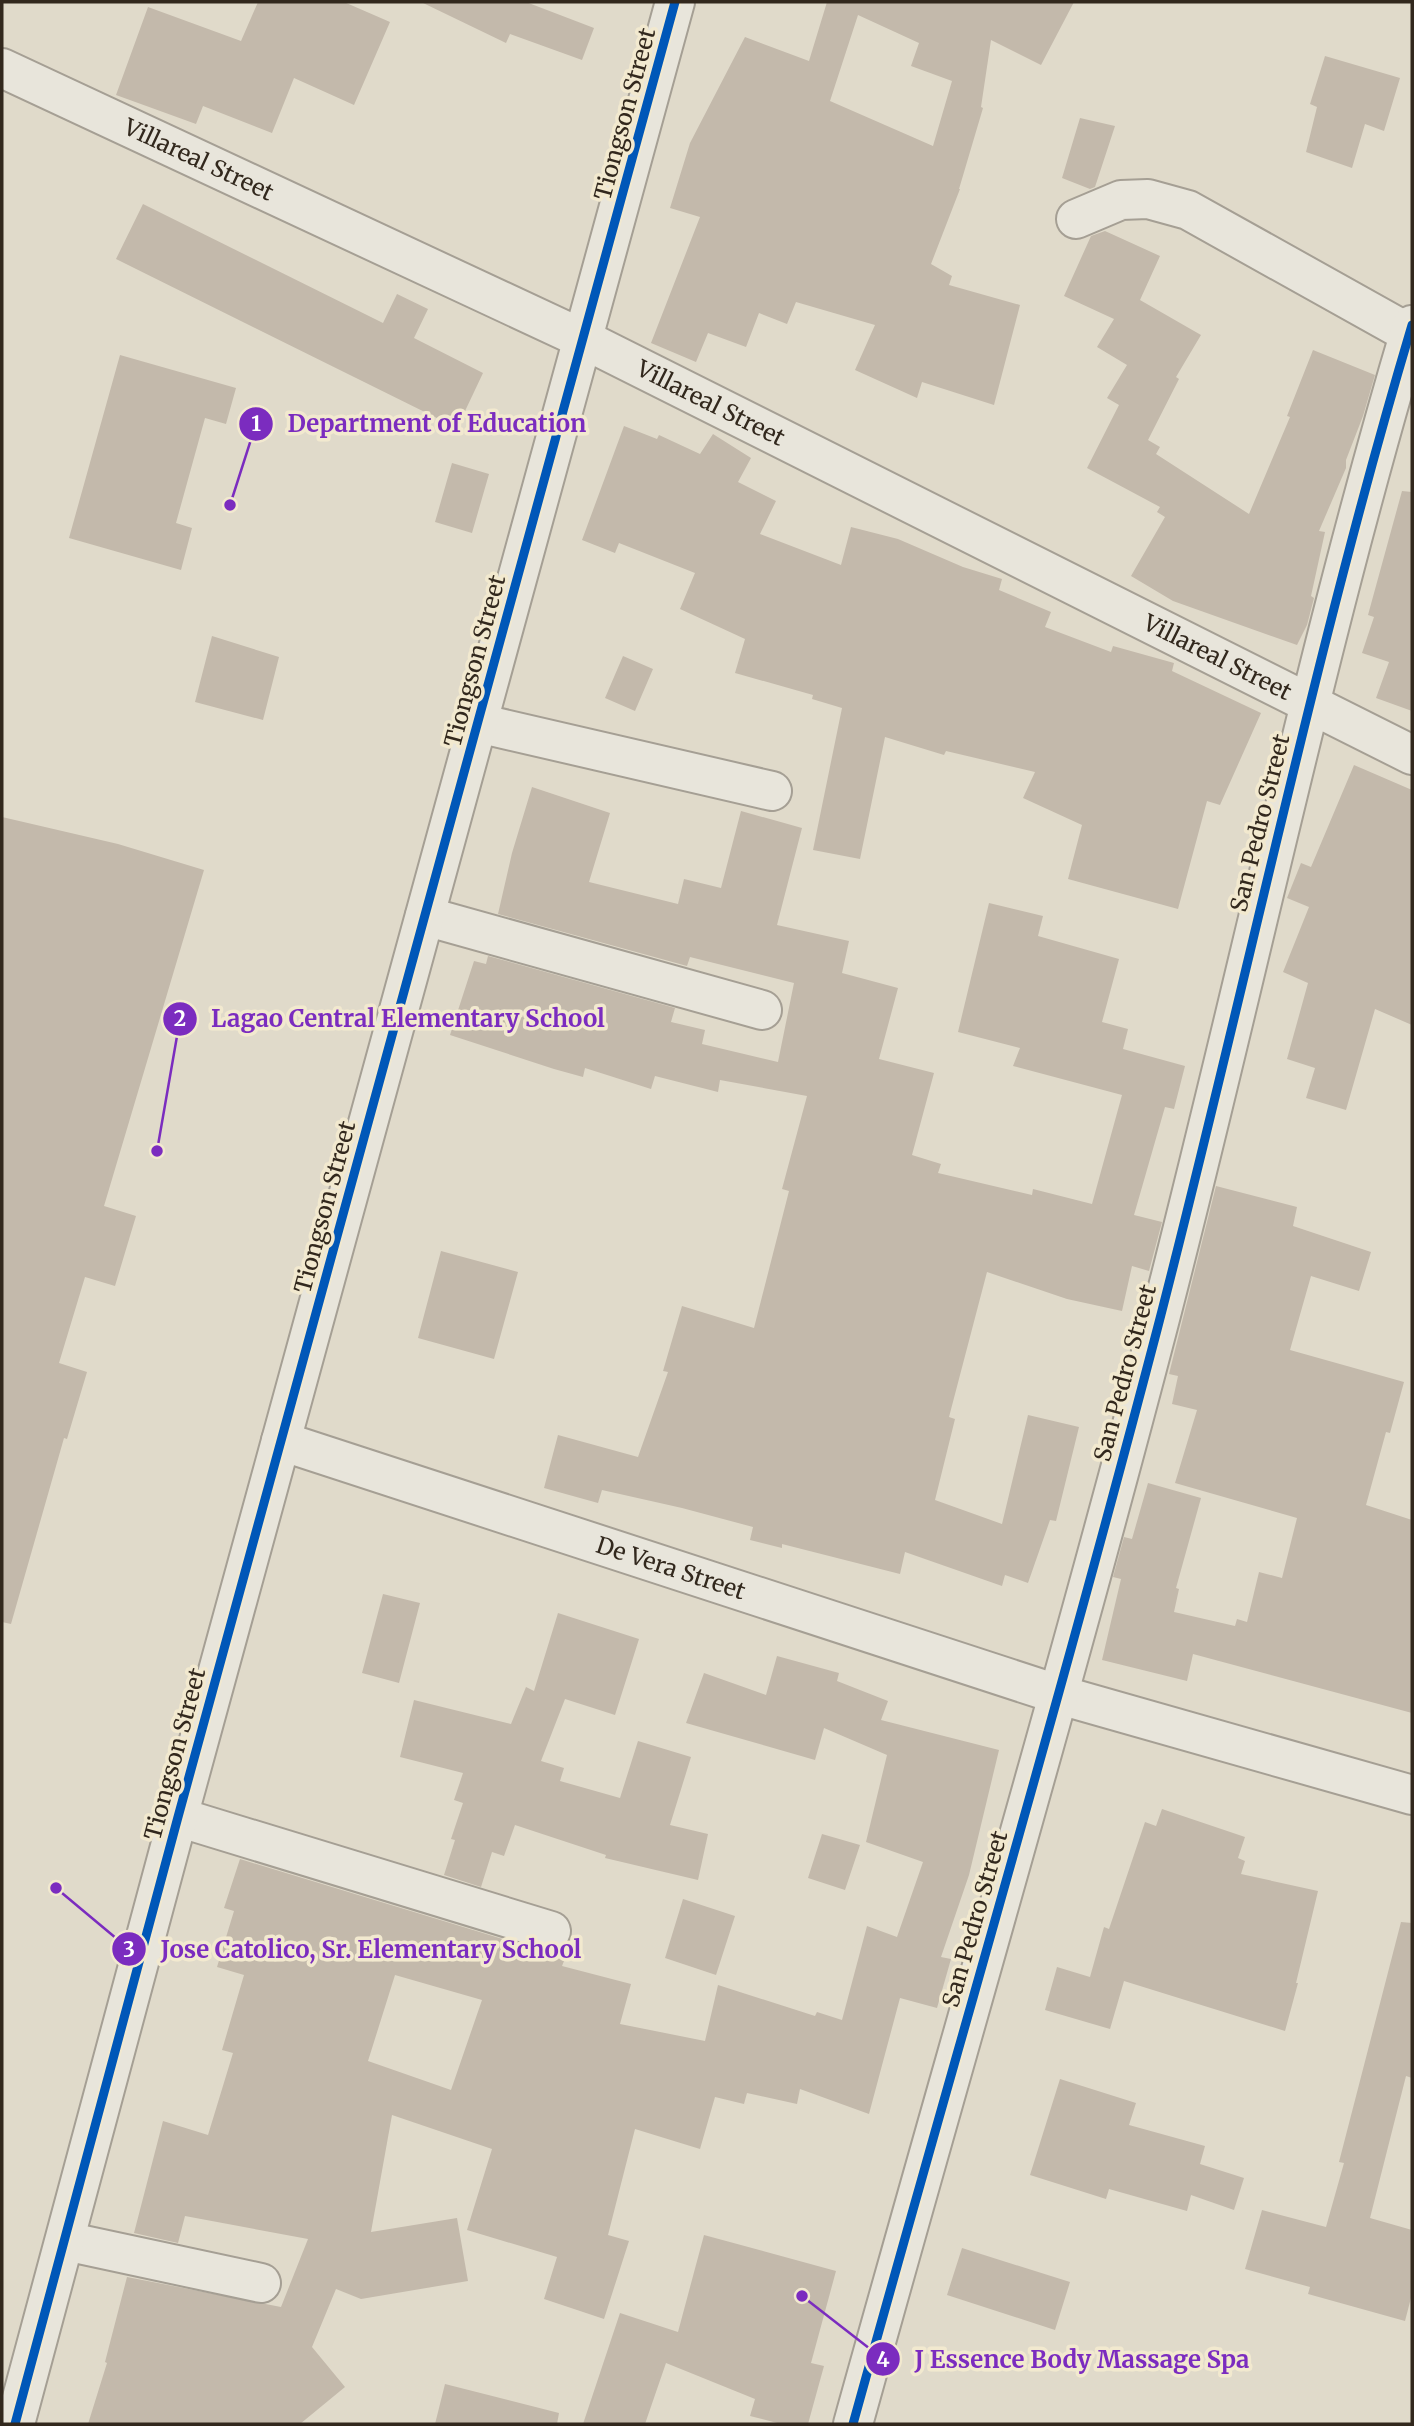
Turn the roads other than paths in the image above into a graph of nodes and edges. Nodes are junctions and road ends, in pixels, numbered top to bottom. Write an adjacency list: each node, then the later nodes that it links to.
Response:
1 (675, 2): 5 (street, Tiongson Street)
2 (2, 68): 5 (street, Villareal Street)
3 (1076, 219): 4 (street)
4 (1411, 330): 6 (street, San Pedro Street)
5 (583, 339): 6 (street, Villareal Street); 7 (street, Tiongson Street)
6 (1308, 704): 8 (street, Villareal Street); 13 (street, San Pedro Street)
7 (478, 723): 9 (street); 10 (street, Tiongson Street)
8 (1412, 755)
9 (772, 791)
10 (425, 916): 11 (street); 12 (street, Tiongson Street)
11 (762, 1010)
12 (281, 1441): 13 (street, De Vera Street); 15 (street, Tiongson Street)
13 (1060, 1695): 14 (street, De Vera Street); 20 (street, San Pedro Street)
14 (1412, 1796)
15 (178, 1817): 16 (street); 17 (street, Tiongson Street)
16 (551, 1931)
17 (65, 2241): 18 (street); 19 (street, Tiongson Street)
18 (261, 2283)
19 (15, 2424)
20 (853, 2424)

